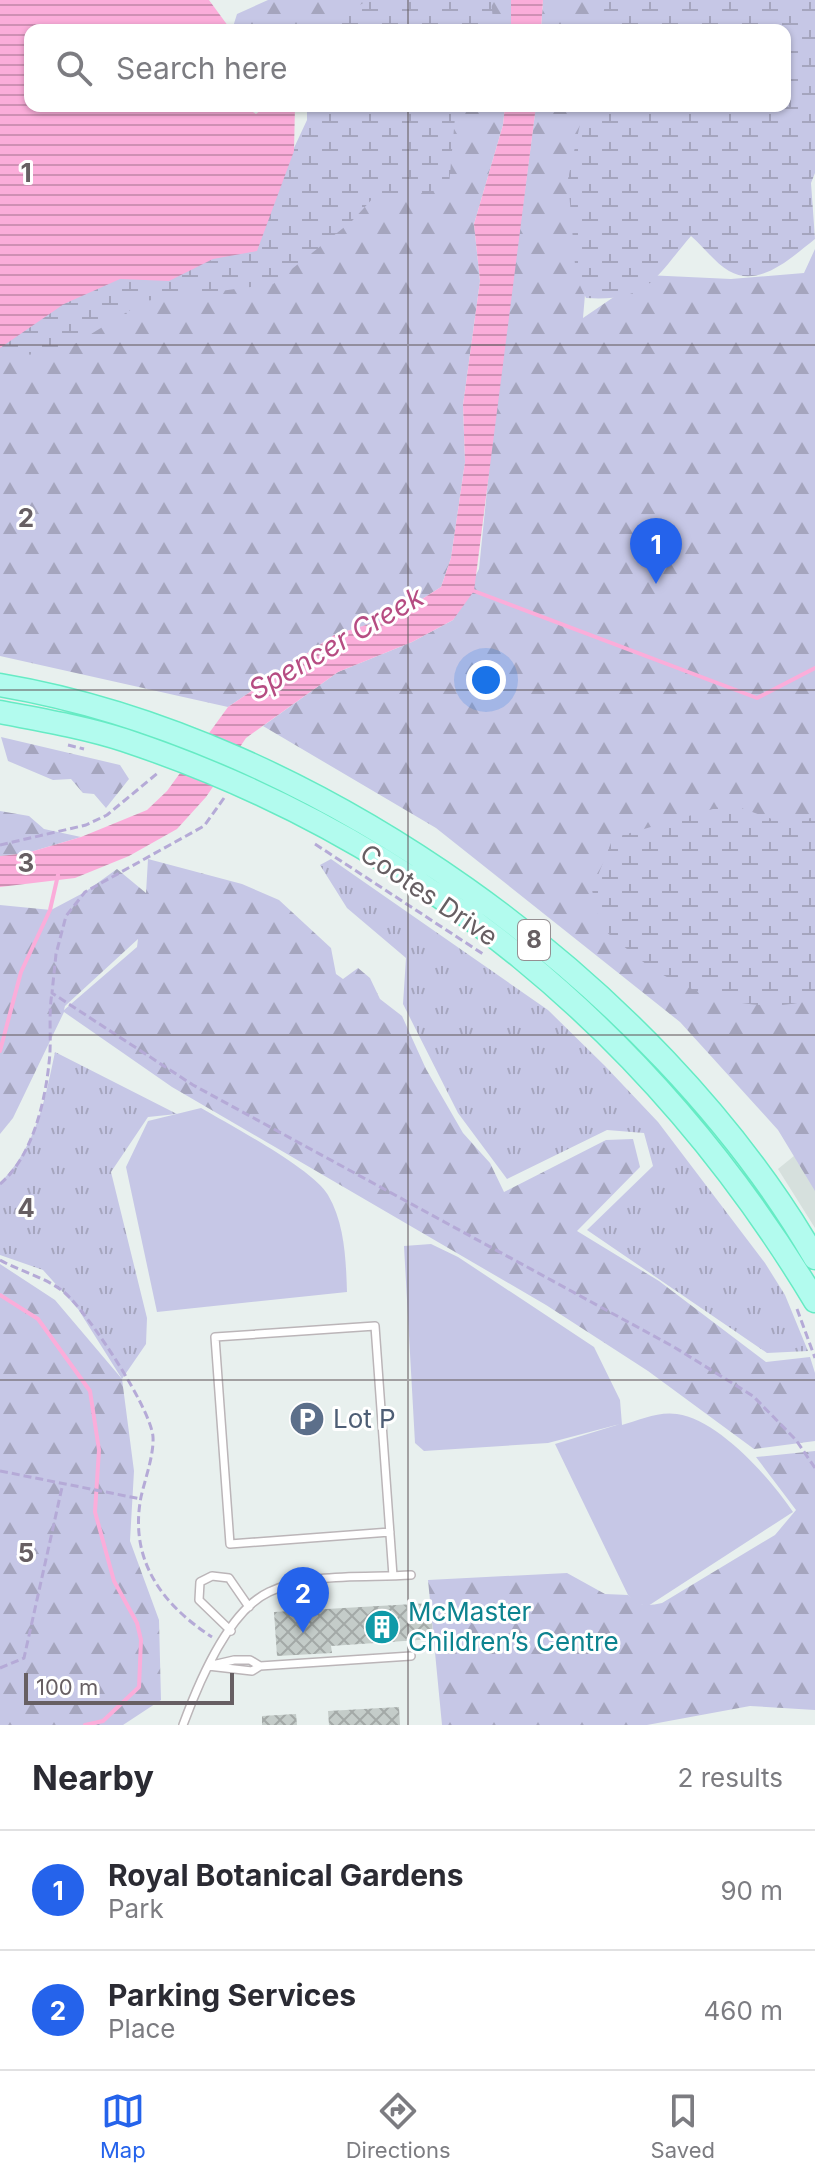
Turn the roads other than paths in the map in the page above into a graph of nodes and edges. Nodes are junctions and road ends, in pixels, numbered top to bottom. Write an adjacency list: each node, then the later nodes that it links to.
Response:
1 (0, 685): 3 (main road, Cootes Drive / 8)
2 (0, 712): 6 (main road, Cootes Drive / 8)
3 (769, 1187): 4 (main road); 5 (main road, Cootes Drive / 8)
4 (815, 1241)
5 (815, 1258)
6 (806, 1304)
7 (390, 1532): 7 (lane); 9 (lane)
8 (411, 1575): 9 (lane)
9 (393, 1576): 10 (lane)
10 (249, 1607): 11 (lane); 11 (lane)
11 (231, 1631): 13 (lane)
12 (411, 1656): 13 (lane)
13 (208, 1666): 14 (lane)
14 (183, 1725)

